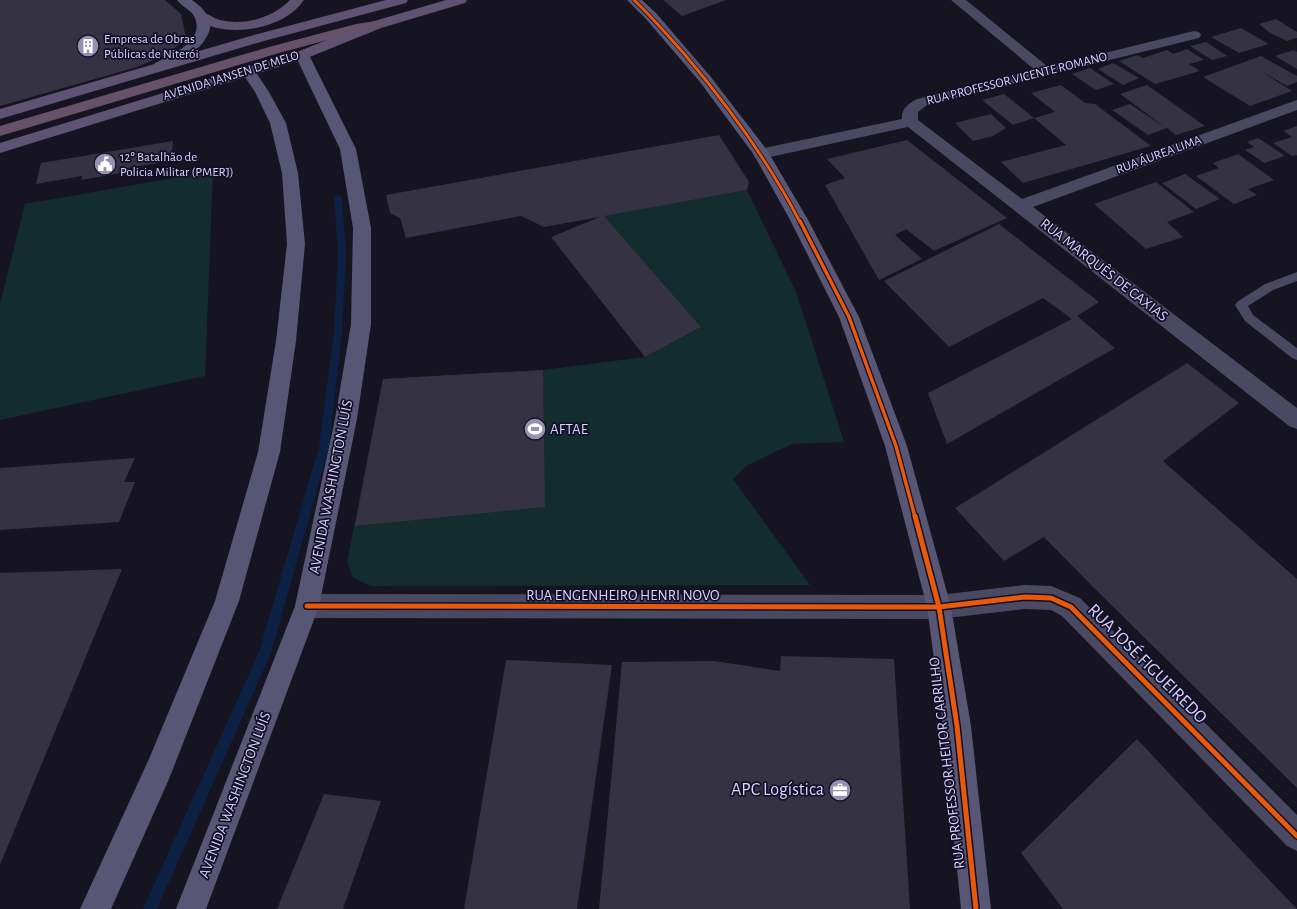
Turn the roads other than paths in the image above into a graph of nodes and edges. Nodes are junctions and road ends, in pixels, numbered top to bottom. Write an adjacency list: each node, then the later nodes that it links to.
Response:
1 (184, 0): 7 (street)
2 (297, 0): 7 (main road)
3 (401, 0): 11 (main road, AVENIDA JANSEN DE MELO)
4 (460, 0): 8 (main road, AVENIDA JANSEN DE MELO)
5 (634, 0): 19 (street, RUA PROFESSOR HEITOR CARRILHO)
6 (958, 0): 13 (street)
7 (202, 16): 11 (street)
8 (376, 25): 10 (main road, AVENIDA JANSEN DE MELO); 17 (highway)
9 (1194, 35): 13 (street, RUA PROFESSOR VICENTE ROMANO)
10 (302, 55): 12 (main road, AVENIDA JANSEN DE MELO); 24 (street, AVENIDA WASHINGTON LUÍS)
11 (160, 66): 15 (main road, AVENIDA JANSEN DE MELO)
12 (248, 71): 18 (main road, AVENIDA JANSEN DE MELO); 27 (street)
13 (1045, 71): 16 (street, RUA PROFESSOR VICENTE ROMANO)
14 (1297, 105): 20 (street, RUA ÁUREA LIMA)
15 (0, 114)
16 (911, 122): 19 (street, RUA PROFESSOR VICENTE ROMANO); 20 (street, RUA MARQUÊS DE CAXIAS)
17 (0, 131)
18 (0, 148)
19 (760, 154): 25 (street, RUA PROFESSOR HEITOR CARRILHO)
20 (1021, 206): 23 (street, RUA MARQUÊS DE CAXIAS)
21 (1297, 276): 22 (lane)
22 (1297, 355)
23 (1297, 420)
24 (307, 606): 25 (street, RUA ENGENHEIRO HENRI NOVO); 28 (street, AVENIDA WASHINGTON LUÍS)
25 (939, 608): 26 (street, RUA JOSÉ FIGUEIREDO); 29 (street, RUA PROFESSOR HEITOR CARRILHO)
26 (1297, 836)
27 (95, 909)
28 (191, 909)
29 (976, 909)

